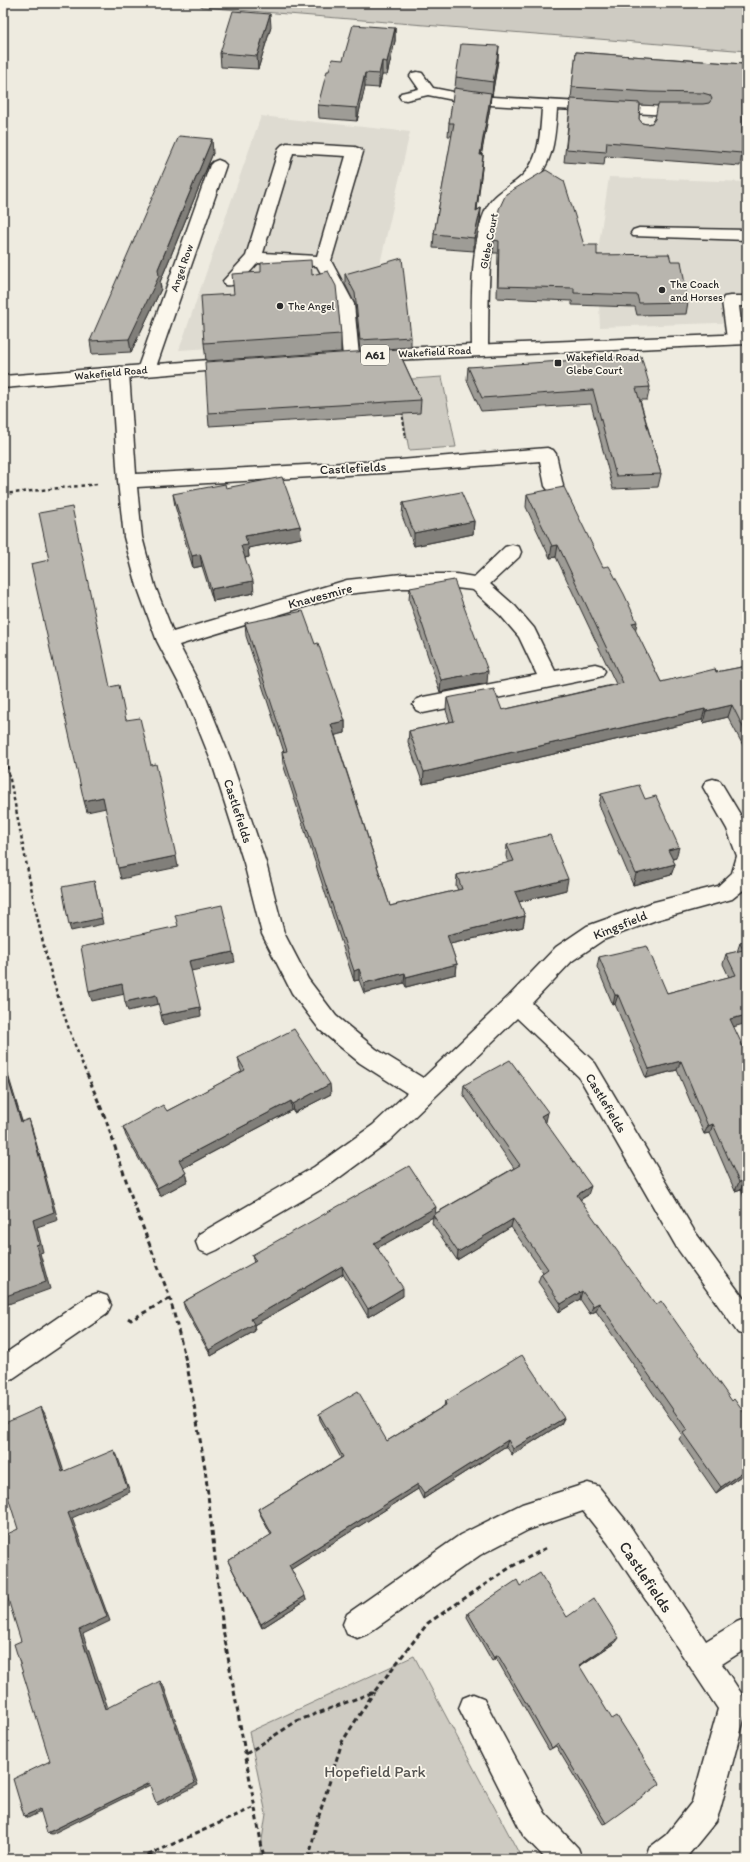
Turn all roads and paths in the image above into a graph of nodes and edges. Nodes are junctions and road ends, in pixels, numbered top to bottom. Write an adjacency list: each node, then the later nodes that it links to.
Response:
1 (417, 76): 2 (street)
2 (428, 92): 3 (street); 4 (street)
3 (406, 96)
4 (550, 104): 5 (street); 14 (street, Glebe Court)
5 (701, 112)
6 (218, 165): 16 (street, Angel Row)
7 (638, 233): 8 (street)
8 (747, 235)
9 (254, 258): 10 (street); 10 (street); 11 (street)
10 (323, 261): 14 (street, Wakefield Road / A61)
11 (231, 281)
12 (747, 301): 13 (street)
13 (741, 339): 14 (street, Wakefield Road / A61)
14 (480, 350)
15 (253, 363): 16 (street, Wakefield Road)
16 (146, 370): 17 (street, Wakefield Road)
17 (120, 373): 18 (street, Wakefield Road); 21 (street, Castlefields)
18 (3, 382)
19 (402, 409): 20 (path)
20 (400, 466): 21 (street, Castlefields); 22 (street, Castlefields)
21 (127, 481): 23 (path); 26 (street, Castlefields)
22 (554, 486)
23 (3, 494)
24 (512, 552): 25 (street)
25 (478, 584): 26 (street, Knavesmire); 28 (street)
26 (167, 641): 34 (street, Castlefields)
27 (595, 671): 28 (street)
28 (549, 680): 29 (street)
29 (423, 705)
30 (3, 747): 36 (path)
31 (713, 788): 32 (street, Kingsfield)
32 (746, 868): 33 (street, Kingsfield)
33 (517, 1003): 34 (street); 38 (street, Castlefields)
34 (424, 1091): 35 (street)
35 (208, 1242)
36 (170, 1298): 37 (path); 46 (path)
37 (98, 1305): 39 (street)
38 (747, 1324)
39 (3, 1370)
40 (551, 1546): 44 (path)
41 (357, 1624): 43 (street, Castlefields)
42 (747, 1632): 43 (street)
43 (702, 1660): 52 (street, Castlefields)
44 (374, 1692): 46 (path); 50 (path)
45 (473, 1708): 51 (street)
46 (246, 1754): 47 (path)
47 (255, 1807): 48 (path); 49 (path)
48 (140, 1859)
49 (264, 1859)
50 (309, 1859)
51 (567, 1859)
52 (660, 1859)

